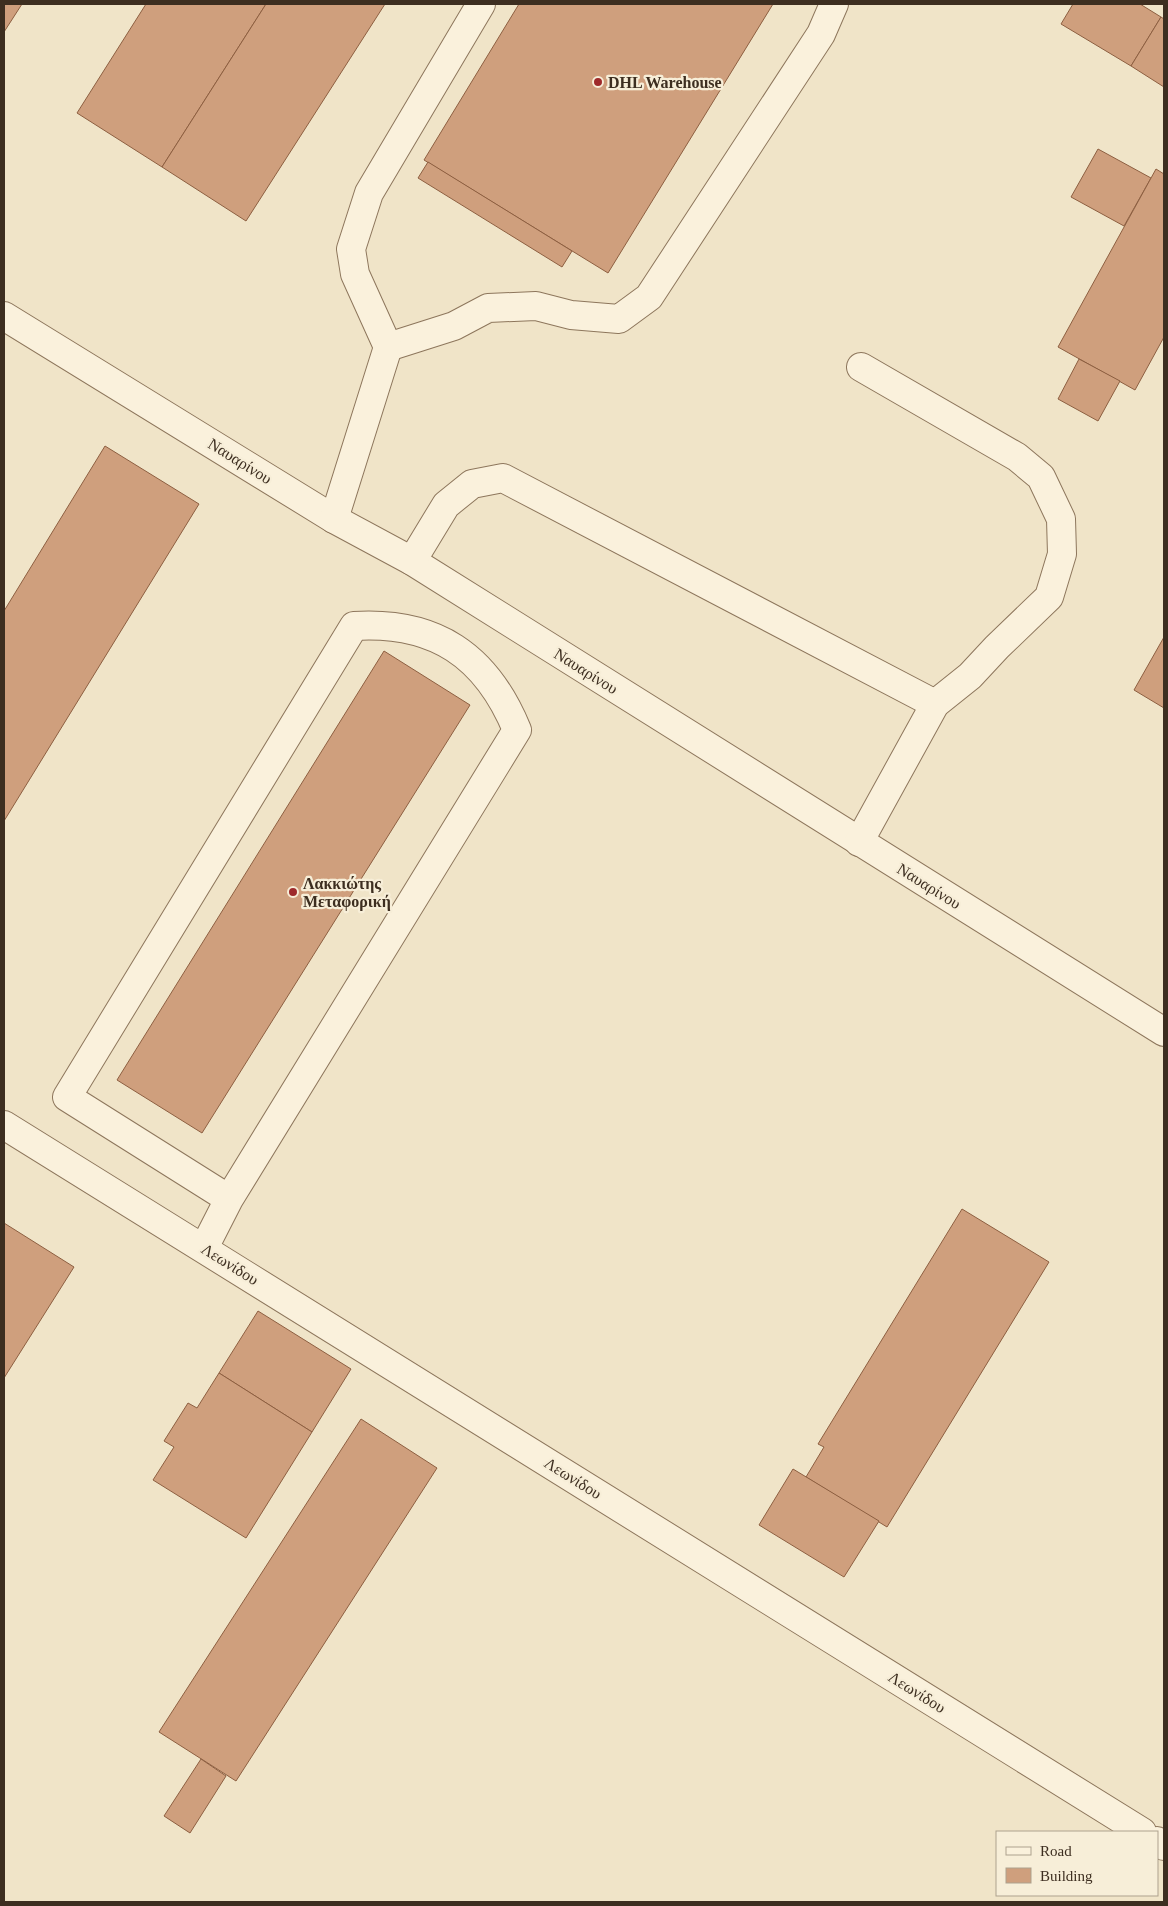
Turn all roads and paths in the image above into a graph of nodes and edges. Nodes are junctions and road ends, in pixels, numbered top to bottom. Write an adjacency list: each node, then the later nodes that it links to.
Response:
1 (481, 4): 4 (street)
2 (834, 4): 4 (street)
3 (4, 316): 6 (street, Ναυαρίνου)
4 (388, 347): 6 (street)
5 (860, 367): 8 (street)
6 (334, 519): 7 (street, Ναυαρίνου)
7 (412, 561): 8 (street); 9 (street, Ναυαρίνου)
8 (935, 704): 9 (street)
9 (858, 842): 10 (street, Ναυαρίνου)
10 (1164, 1032)
11 (4, 1124): 13 (street, Λεωνίδου)
12 (229, 1199): 12 (street); 13 (street)
13 (204, 1248): 14 (street, Λεωνίδου)
14 (1140, 1831)

